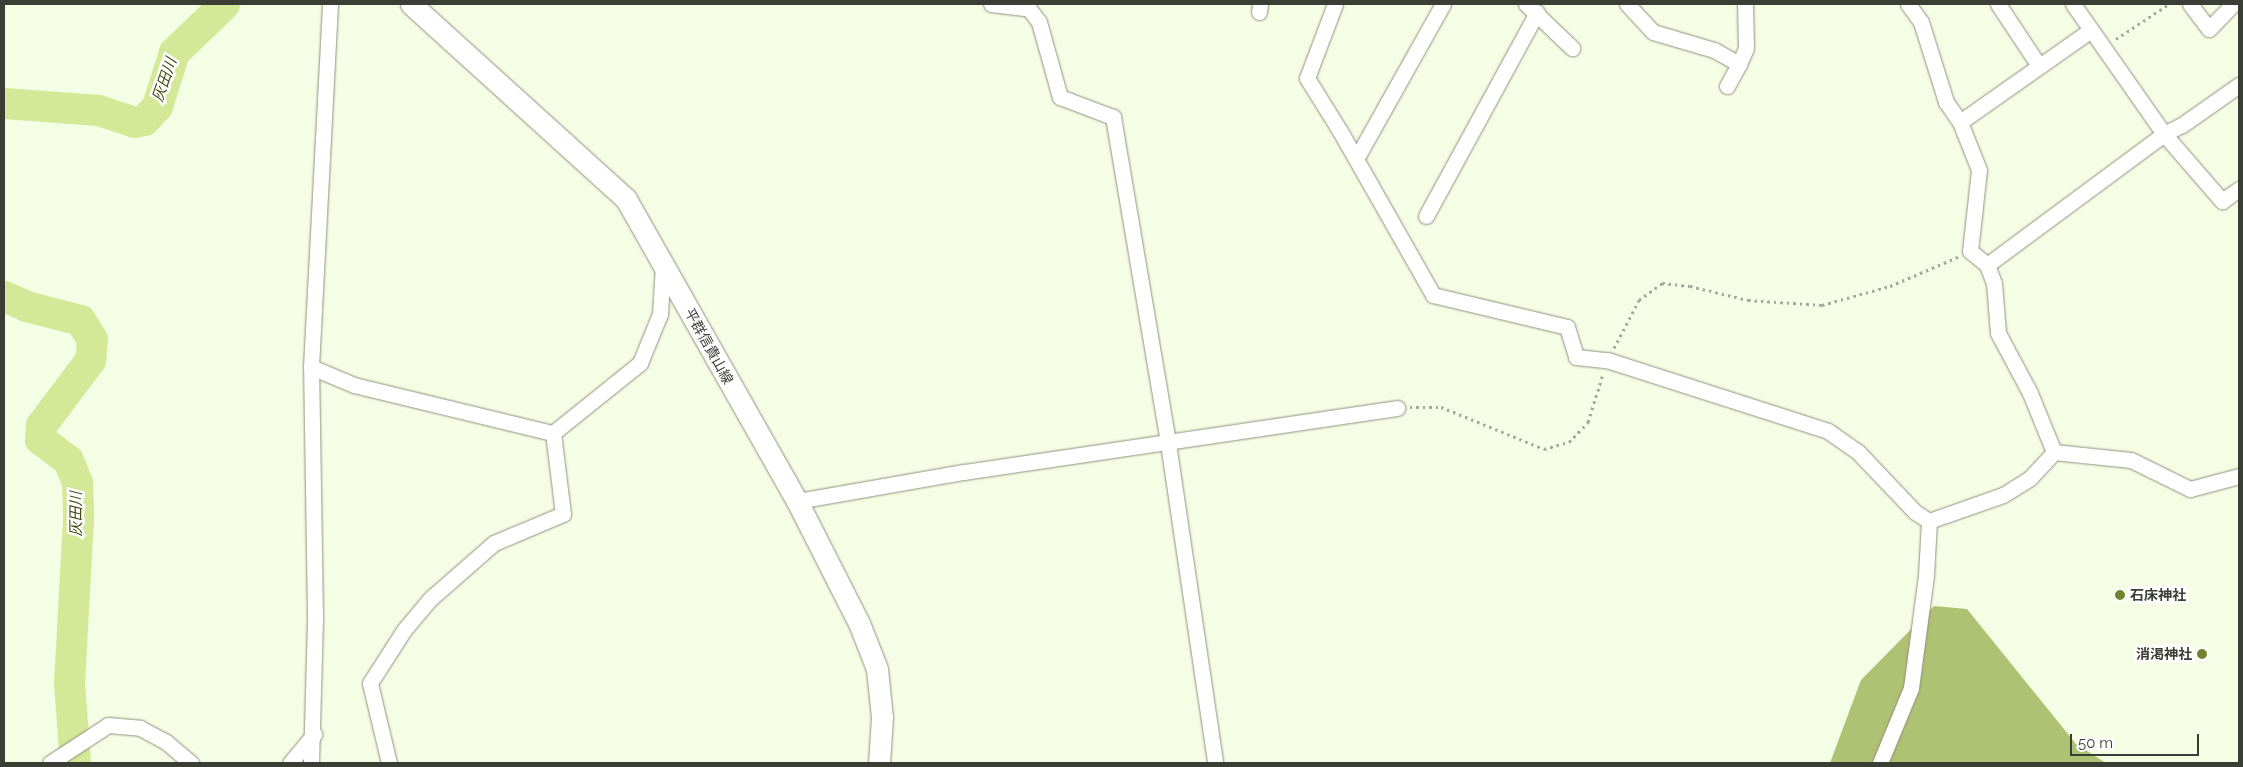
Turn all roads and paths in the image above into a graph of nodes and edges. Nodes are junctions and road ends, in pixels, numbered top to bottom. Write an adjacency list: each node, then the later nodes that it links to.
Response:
1 (330, 4): 31 (street)
2 (411, 4): 28 (main road, 平群信貴山線)
3 (992, 4): 34 (street)
4 (1334, 4): 24 (street)
5 (1443, 4): 24 (street)
6 (1628, 4): 18 (street)
7 (1745, 4): 18 (street)
8 (1908, 4): 22 (street)
9 (1998, 4): 19 (street)
10 (2074, 4): 15 (street)
11 (2169, 4): 16 (path)
12 (2190, 4): 13 (street)
13 (2233, 4)
14 (1531, 8): 17 (street); 26 (street)
15 (2091, 30): 16 (street); 19 (street)
16 (2103, 47): 23 (street)
17 (1572, 48)
18 (1739, 64): 21 (street)
19 (2039, 66): 22 (street)
20 (2239, 85): 23 (street)
21 (1727, 86)
22 (1960, 122): 27 (street)
23 (2164, 134): 25 (street); 29 (street)
24 (1356, 159): 30 (street)
25 (2239, 189)
26 (1426, 216)
27 (1970, 251): 29 (street); 30 (path)
28 (663, 264): 33 (street); 37 (main road, 平群信貴山線)
29 (1987, 266): 35 (street)
30 (1607, 360): 32 (path); 38 (street)
31 (311, 367): 33 (street); 39 (street)
32 (1397, 408): 34 (street)
33 (554, 433): 44 (street)
34 (1168, 443): 37 (street); 46 (street)
35 (2054, 452): 36 (street); 38 (street)
36 (2239, 476)
37 (797, 500): 45 (main road, 平群信貴山線)
38 (1929, 521): 47 (street)
39 (314, 734): 42 (street); 43 (street)
40 (50, 763): 41 (street)
41 (191, 763)
42 (290, 763)
43 (311, 763)
44 (389, 763)
45 (879, 763)
46 (1216, 763)
47 (1880, 763)

